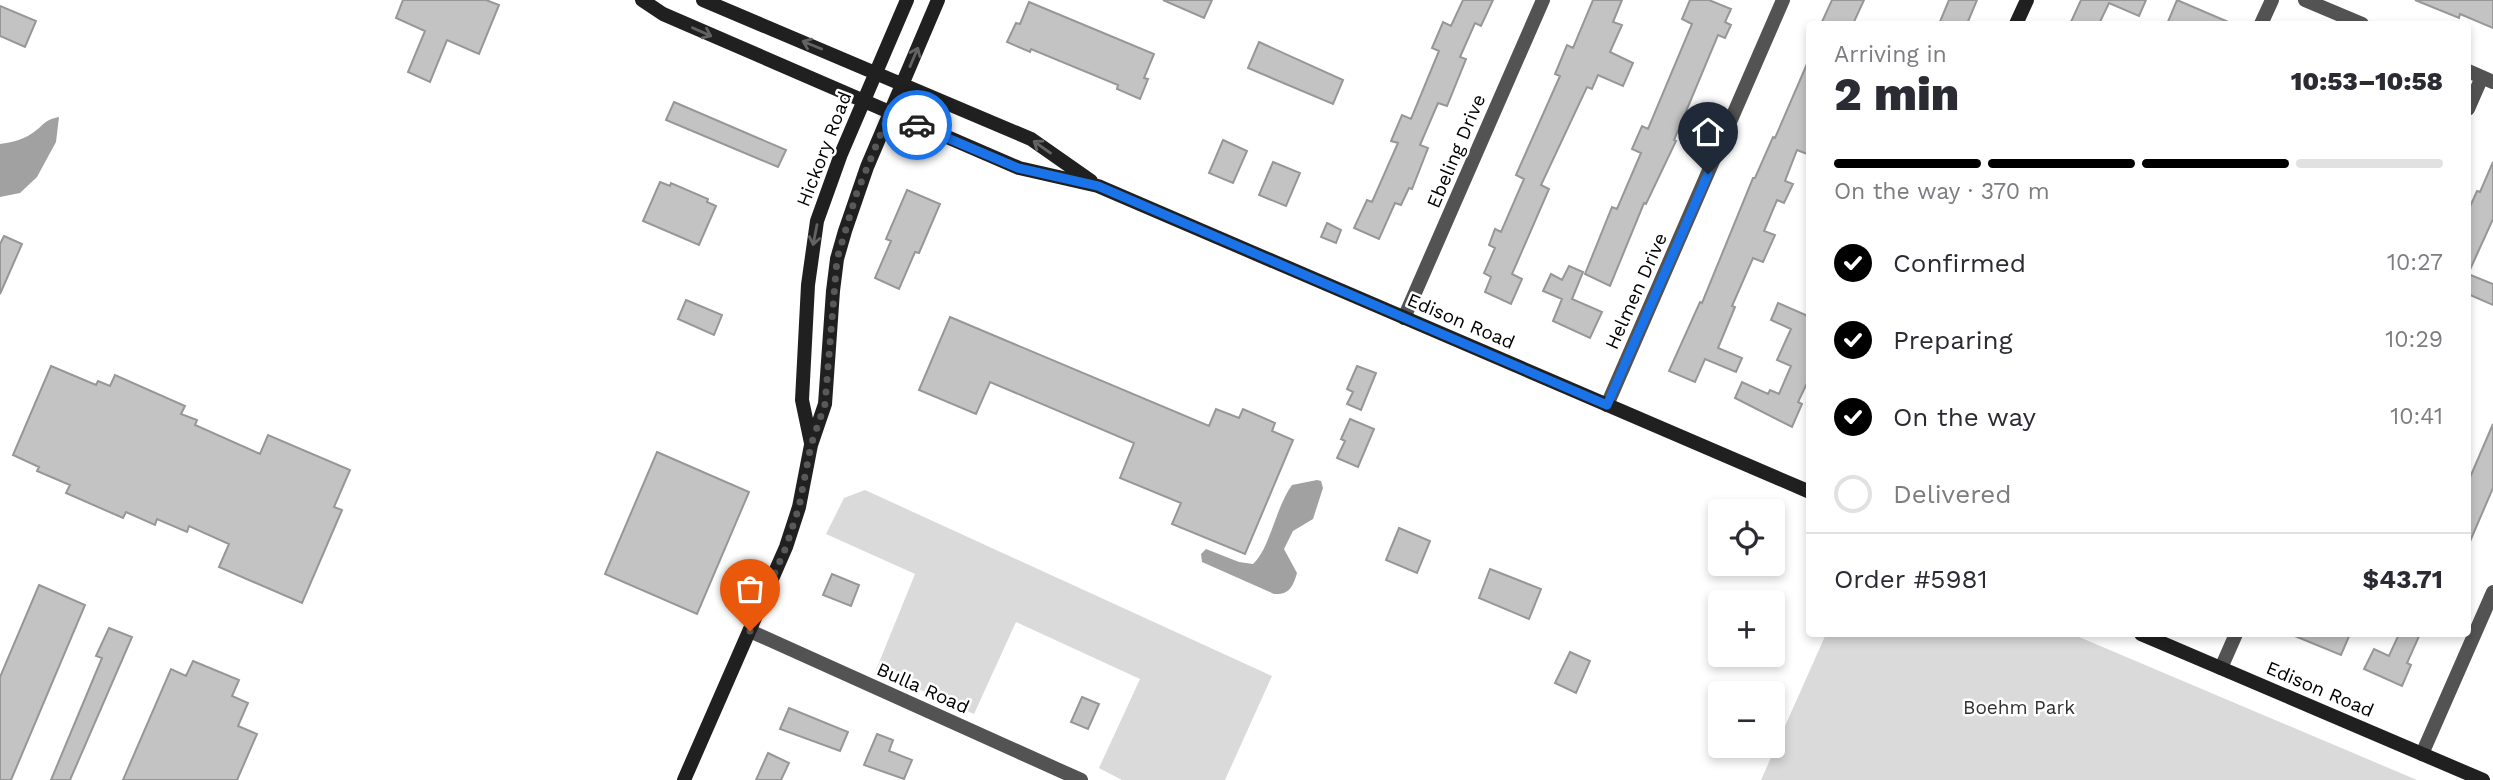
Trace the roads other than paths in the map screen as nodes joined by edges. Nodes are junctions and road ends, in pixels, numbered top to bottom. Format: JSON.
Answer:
{"nodes":[{"id":1,"x":642,"y":0,"type":"edge"},
{"id":2,"x":703,"y":0,"type":"edge"},
{"id":3,"x":907,"y":0,"type":"edge"},
{"id":4,"x":938,"y":0,"type":"edge"},
{"id":5,"x":1543,"y":0,"type":"edge"},
{"id":6,"x":1783,"y":0,"type":"edge"},
{"id":7,"x":2026,"y":0,"type":"edge"},
{"id":8,"x":2272,"y":0,"type":"edge"},
{"id":9,"x":2305,"y":0,"type":"edge"},
{"id":10,"x":2017,"y":21,"type":"edge"},
{"id":11,"x":2262,"y":21,"type":"edge"},
{"id":12,"x":2355,"y":21,"type":"edge"},
{"id":13,"x":875,"y":71,"type":"junction"},
{"id":14,"x":2487,"y":79,"type":"edge"},
{"id":15,"x":903,"y":83,"type":"junction"},
{"id":16,"x":862,"y":102,"type":"junction"},
{"id":17,"x":2471,"y":104,"type":"edge"},
{"id":18,"x":889,"y":114,"type":"junction"},
{"id":19,"x":1098,"y":186,"type":"junction"},
{"id":20,"x":1405,"y":318,"type":"junction"},
{"id":21,"x":1607,"y":405,"type":"junction"},
{"id":22,"x":811,"y":445,"type":"junction"},
{"id":23,"x":1806,"y":490,"type":"edge"},
{"id":24,"x":2493,"y":592,"type":"edge"},
{"id":25,"x":750,"y":631,"type":"junction"},
{"id":26,"x":2148,"y":637,"type":"edge"},
{"id":27,"x":2235,"y":637,"type":"edge"},
{"id":28,"x":2221,"y":668,"type":"junction"},
{"id":29,"x":2422,"y":754,"type":"junction"},
{"id":30,"x":684,"y":780,"type":"edge"},
{"id":31,"x":1081,"y":780,"type":"edge"},
{"id":32,"x":2483,"y":780,"type":"edge"}],
"edges":[{"from":1,"to":16,"type":"main road","name":"Edison Road","one_way":true},
{"from":13,"to":2,"type":"main road","name":"Edison Road","one_way":true},
{"from":3,"to":13,"type":"main road","name":"Hickory Road"},
{"from":15,"to":4,"type":"main road","name":"Hickory Road","one_way":true},
{"from":5,"to":20,"type":"street","name":"Ebeling Drive"},
{"from":6,"to":21,"type":"street","name":"Helmen Drive"},
{"from":7,"to":10,"type":"main road"},
{"from":8,"to":11,"type":"street"},
{"from":9,"to":12,"type":"street"},
{"from":13,"to":15,"type":"main road","name":"Edison Road"},
{"from":13,"to":16,"type":"main road","name":"Hickory Road"},
{"from":14,"to":17,"type":"street"},
{"from":15,"to":18,"type":"main road","name":"Hickory Road"},
{"from":19,"to":15,"type":"main road","name":"Edison Road","one_way":true},
{"from":16,"to":18,"type":"main road","name":"Edison Road"},
{"from":16,"to":22,"type":"main road","name":"Hickory Road","one_way":true},
{"from":18,"to":19,"type":"main road","name":"Edison Road"},
{"from":18,"to":22,"type":"main road","name":"Hickory Road"},
{"from":19,"to":20,"type":"main road","name":"Edison Road"},
{"from":20,"to":21,"type":"main road","name":"Edison Road"},
{"from":21,"to":23,"type":"main road","name":"Edison Road"},
{"from":22,"to":25,"type":"main road","name":"Hickory Road"},
{"from":24,"to":29,"type":"street"},
{"from":25,"to":30,"type":"main road","name":"Hickory Road"},
{"from":25,"to":31,"type":"street","name":"Bulla Road"},
{"from":26,"to":28,"type":"main road","name":"Edison Road"},
{"from":27,"to":28,"type":"street"},
{"from":28,"to":29,"type":"main road","name":"Edison Road"},
{"from":29,"to":32,"type":"main road","name":"Edison Road"}]}
